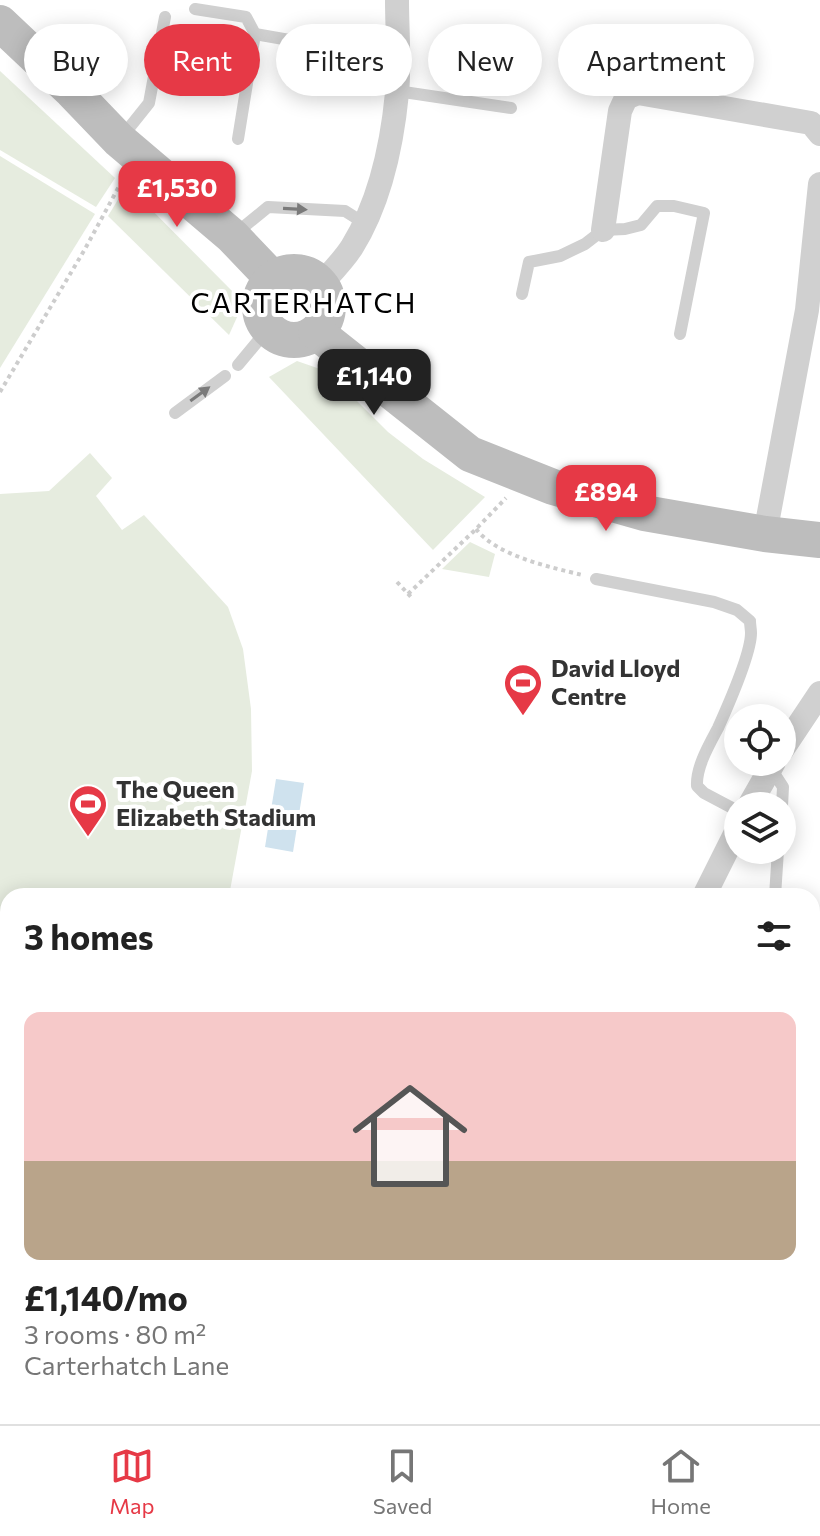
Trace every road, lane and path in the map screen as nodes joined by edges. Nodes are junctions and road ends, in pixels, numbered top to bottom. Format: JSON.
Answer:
{"nodes":[{"id":1,"x":397,"y":0,"type":"edge"},
{"id":2,"x":195,"y":9,"type":"dead end"},
{"id":3,"x":165,"y":17,"type":"dead end"},
{"id":4,"x":0,"y":23,"type":"edge"},
{"id":5,"x":250,"y":24,"type":"edge"},
{"id":6,"x":397,"y":24,"type":"edge"},
{"id":7,"x":412,"y":93,"type":"edge"},
{"id":8,"x":245,"y":96,"type":"edge"},
{"id":9,"x":396,"y":96,"type":"edge"},
{"id":10,"x":511,"y":108,"type":"dead end"},
{"id":11,"x":820,"y":134,"type":"edge"},
{"id":12,"x":238,"y":139,"type":"dead end"},
{"id":13,"x":128,"y":148,"type":"junction"},
{"id":14,"x":820,"y":184,"type":"edge"},
{"id":15,"x":364,"y":223,"type":"junction"},
{"id":16,"x":603,"y":230,"type":"junction"},
{"id":17,"x":232,"y":236,"type":"junction"},
{"id":18,"x":273,"y":279,"type":"junction"},
{"id":19,"x":320,"y":285,"type":"junction"},
{"id":20,"x":522,"y":294,"type":"dead end"},
{"id":21,"x":268,"y":329,"type":"junction"},
{"id":22,"x":316,"y":332,"type":"junction"},
{"id":23,"x":680,"y":334,"type":"dead end"},
{"id":24,"x":238,"y":365,"type":"dead end"},
{"id":25,"x":225,"y":376,"type":"dead end"},
{"id":26,"x":0,"y":392,"type":"edge"},
{"id":27,"x":175,"y":413,"type":"dead end"},
{"id":28,"x":526,"y":477,"type":"junction"},
{"id":29,"x":476,"y":529,"type":"junction"},
{"id":30,"x":765,"y":534,"type":"junction"},
{"id":31,"x":820,"y":540,"type":"edge"},
{"id":32,"x":596,"y":579,"type":"joint"},
{"id":33,"x":397,"y":582,"type":"dead end"},
{"id":34,"x":408,"y":594,"type":"junction"},
{"id":35,"x":412,"y":598,"type":"dead end"},
{"id":36,"x":820,"y":693,"type":"edge"},
{"id":37,"x":796,"y":729,"type":"edge"},
{"id":38,"x":724,"y":804,"type":"edge"},
{"id":39,"x":724,"y":856,"type":"edge"},
{"id":40,"x":777,"y":864,"type":"edge"},
{"id":41,"x":708,"y":888,"type":"edge"},
{"id":42,"x":776,"y":888,"type":"edge"}],
"edges":[{"from":1,"to":6,"type":"street"},
{"from":2,"to":5,"type":"lane"},
{"from":3,"to":13,"type":"lane"},
{"from":4,"to":13,"type":"street"},
{"from":7,"to":10,"type":"lane"},
{"from":8,"to":12,"type":"lane"},
{"from":9,"to":15,"type":"street"},
{"from":11,"to":16,"type":"street"},
{"from":13,"to":17,"type":"street"},
{"from":13,"to":26,"type":"path"},
{"from":14,"to":30,"type":"street"},
{"from":17,"to":15,"type":"lane","one_way":true},
{"from":15,"to":19,"type":"street"},
{"from":16,"to":20,"type":"lane"},
{"from":16,"to":23,"type":"lane"},
{"from":17,"to":18,"type":"street"},
{"from":18,"to":19,"type":"street"},
{"from":18,"to":21,"type":"street"},
{"from":19,"to":22,"type":"street"},
{"from":21,"to":22,"type":"street"},
{"from":21,"to":24,"type":"lane"},
{"from":22,"to":28,"type":"street"},
{"from":27,"to":25,"type":"lane","one_way":true},
{"from":28,"to":29,"type":"path"},
{"from":28,"to":30,"type":"street"},
{"from":29,"to":32,"type":"path"},
{"from":29,"to":34,"type":"path"},
{"from":30,"to":31,"type":"street"},
{"from":32,"to":38,"type":"lane"},
{"from":33,"to":34,"type":"path"},
{"from":34,"to":35,"type":"path"},
{"from":36,"to":37,"type":"street"},
{"from":39,"to":41,"type":"street"},
{"from":40,"to":42,"type":"lane"}]}
